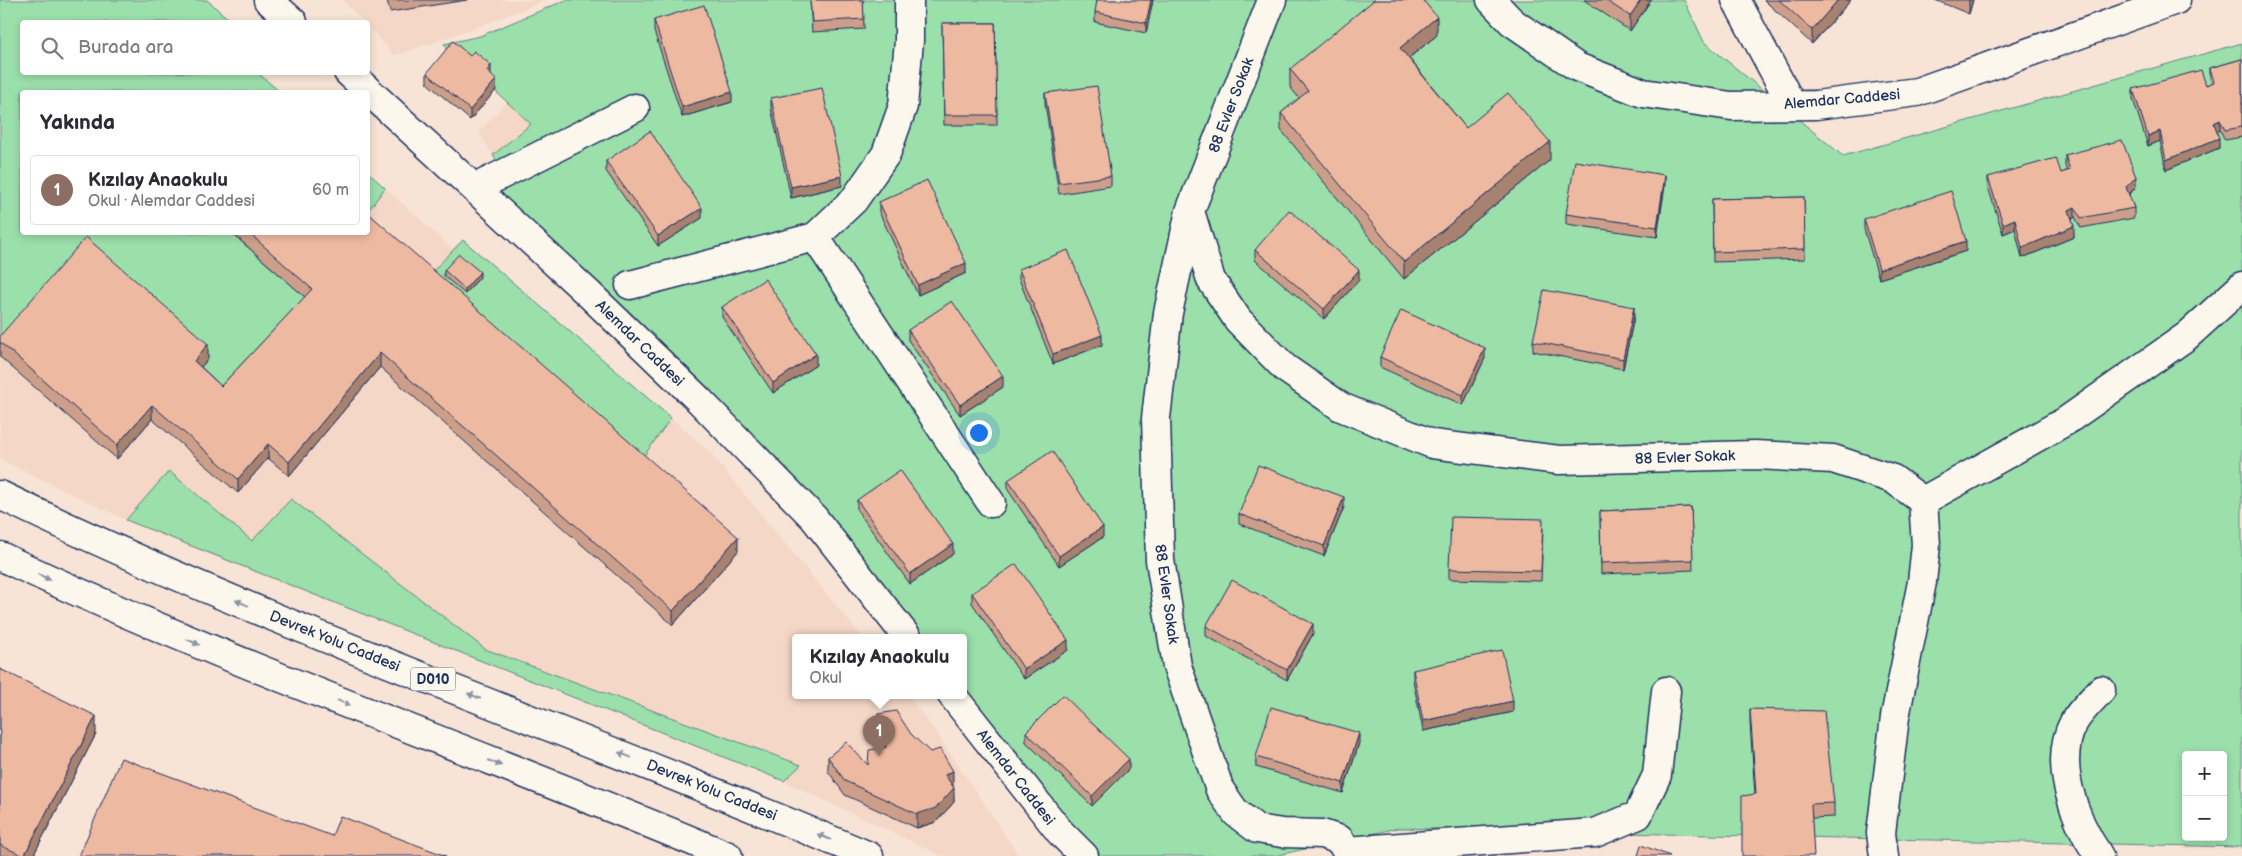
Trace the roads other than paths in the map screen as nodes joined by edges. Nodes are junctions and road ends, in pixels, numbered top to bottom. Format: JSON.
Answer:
{"nodes":[{"id":1,"x":268,"y":0,"type":"edge"},
{"id":2,"x":909,"y":0,"type":"edge"},
{"id":3,"x":1272,"y":0,"type":"edge"},
{"id":4,"x":1491,"y":0,"type":"edge"},
{"id":5,"x":1736,"y":0,"type":"edge"},
{"id":6,"x":2176,"y":0,"type":"edge"},
{"id":7,"x":291,"y":20,"type":"edge"},
{"id":8,"x":351,"y":75,"type":"edge"},
{"id":9,"x":368,"y":90,"type":"edge"},
{"id":10,"x":370,"y":92,"type":"edge"},
{"id":11,"x":1792,"y":105,"type":"junction"},
{"id":12,"x":635,"y":108,"type":"dead end"},
{"id":13,"x":474,"y":188,"type":"junction"},
{"id":14,"x":1190,"y":211,"type":"junction"},
{"id":15,"x":815,"y":237,"type":"junction"},
{"id":16,"x":630,"y":285,"type":"dead end"},
{"id":17,"x":2242,"y":286,"type":"edge"},
{"id":18,"x":0,"y":495,"type":"edge"},
{"id":19,"x":1924,"y":501,"type":"junction"},
{"id":20,"x":991,"y":503,"type":"dead end"},
{"id":21,"x":0,"y":556,"type":"edge"},
{"id":22,"x":905,"y":634,"type":"edge"},
{"id":23,"x":2101,"y":690,"type":"dead end"},
{"id":24,"x":1666,"y":691,"type":"dead end"},
{"id":25,"x":955,"y":699,"type":"edge"},
{"id":26,"x":1883,"y":844,"type":"edge"},
{"id":27,"x":1346,"y":854,"type":"edge"},
{"id":28,"x":728,"y":856,"type":"edge"},
{"id":29,"x":869,"y":856,"type":"edge"},
{"id":30,"x":1084,"y":856,"type":"edge"},
{"id":31,"x":1868,"y":856,"type":"edge"},
{"id":32,"x":2099,"y":856,"type":"edge"}],
"edges":[{"from":1,"to":7,"type":"main road"},
{"from":2,"to":15,"type":"main road"},
{"from":3,"to":14,"type":"main road","name":"88 Evler Sokak"},
{"from":4,"to":11,"type":"main road","name":"Alemdar Caddesi"},
{"from":5,"to":11,"type":"main road"},
{"from":6,"to":11,"type":"main road","name":"Alemdar Caddesi"},
{"from":8,"to":9,"type":"main road","name":"Alemdar Caddesi"},
{"from":10,"to":13,"type":"main road","name":"Alemdar Caddesi"},
{"from":12,"to":13,"type":"main road"},
{"from":13,"to":22,"type":"main road","name":"Alemdar Caddesi"},
{"from":14,"to":19,"type":"main road","name":"88 Evler Sokak"},
{"from":14,"to":27,"type":"main road","name":"88 Evler Sokak"},
{"from":15,"to":16,"type":"main road"},
{"from":15,"to":20,"type":"main road"},
{"from":17,"to":19,"type":"main road"},
{"from":29,"to":18,"type":"main road","name":"Devrek Yolu Caddesi","number":"D010","one_way":true},
{"from":19,"to":26,"type":"main road"},
{"from":21,"to":28,"type":"main road","one_way":true},
{"from":23,"to":32,"type":"main road"},
{"from":24,"to":27,"type":"main road"},
{"from":25,"to":30,"type":"main road","name":"Alemdar Caddesi"},
{"from":26,"to":31,"type":"main road"}]}
